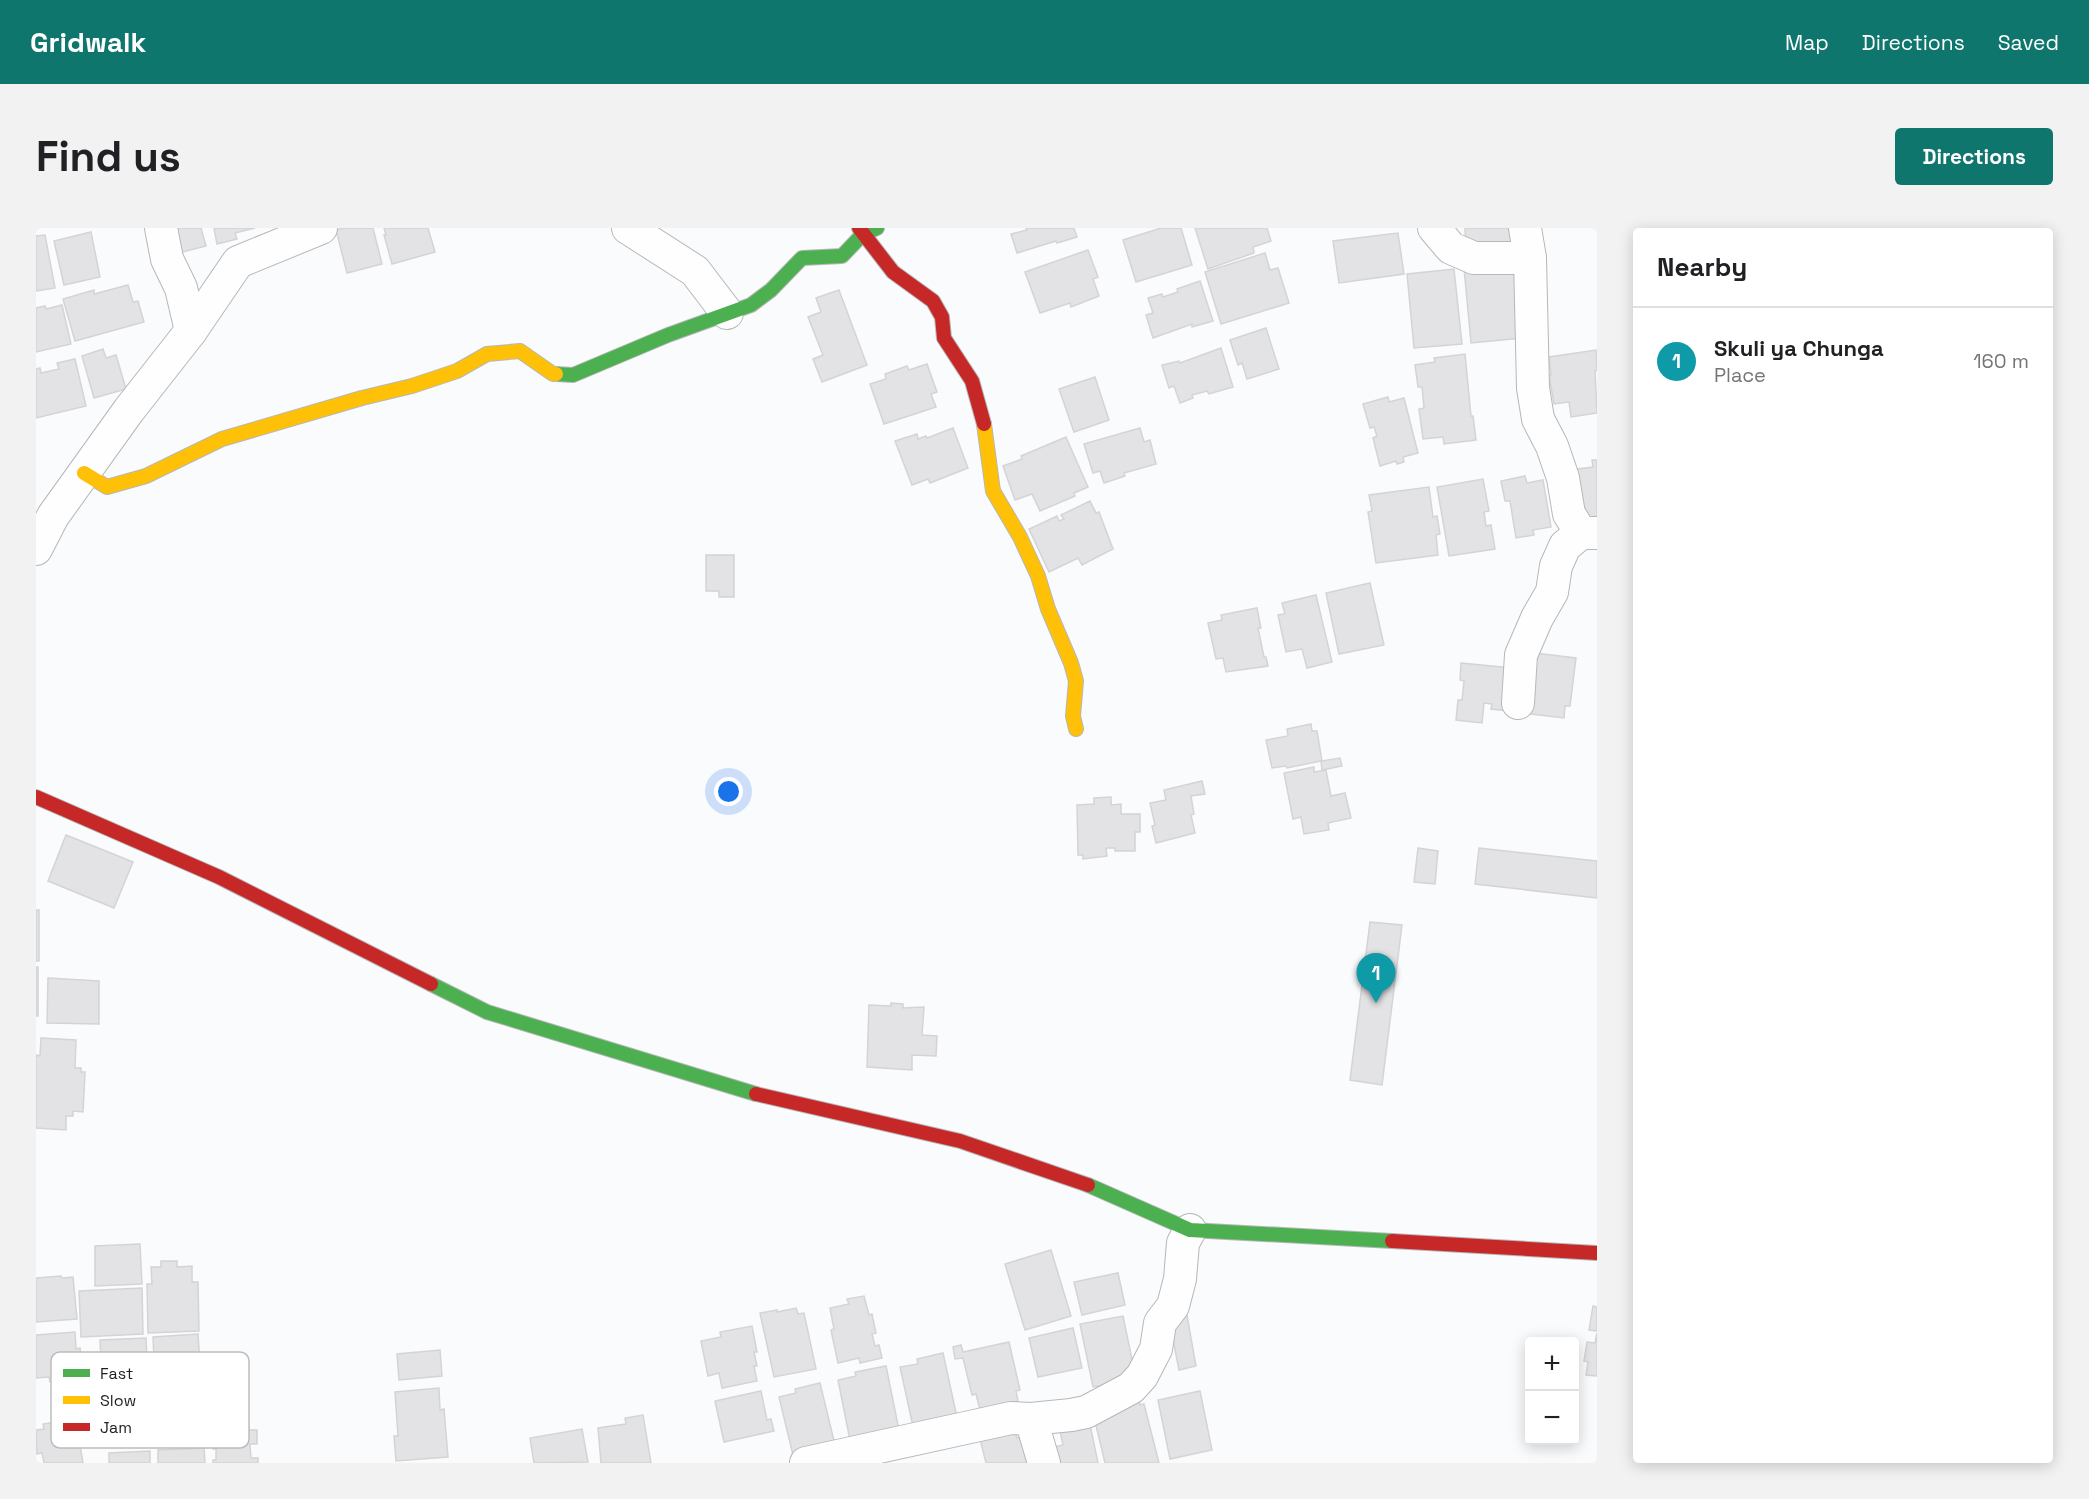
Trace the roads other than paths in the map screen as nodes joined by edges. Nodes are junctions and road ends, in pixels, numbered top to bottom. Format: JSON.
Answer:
{"nodes":[{"id":1,"x":161,"y":228,"type":"edge"},
{"id":2,"x":321,"y":228,"type":"edge"},
{"id":3,"x":628,"y":228,"type":"edge"},
{"id":4,"x":877,"y":228,"type":"edge"},
{"id":5,"x":1434,"y":228,"type":"edge"},
{"id":6,"x":861,"y":231,"type":"edge"},
{"id":7,"x":1528,"y":243,"type":"edge"},
{"id":8,"x":727,"y":314,"type":"junction"},
{"id":9,"x":191,"y":331,"type":"junction"},
{"id":10,"x":84,"y":473,"type":"junction"},
{"id":11,"x":1589,"y":533,"type":"edge"},
{"id":12,"x":36,"y":549,"type":"edge"},
{"id":13,"x":1518,"y":703,"type":"dead end"},
{"id":14,"x":1076,"y":729,"type":"dead end"},
{"id":15,"x":36,"y":797,"type":"edge"},
{"id":16,"x":1190,"y":1230,"type":"junction"},
{"id":17,"x":1597,"y":1253,"type":"edge"},
{"id":18,"x":1031,"y":1419,"type":"junction"},
{"id":19,"x":806,"y":1463,"type":"edge"},
{"id":20,"x":1044,"y":1463,"type":"edge"}],
"edges":[{"from":1,"to":9,"type":"street"},
{"from":2,"to":9,"type":"street"},
{"from":3,"to":8,"type":"street"},
{"from":4,"to":6,"type":"street"},
{"from":5,"to":7,"type":"street"},
{"from":6,"to":8,"type":"street"},
{"from":6,"to":14,"type":"street"},
{"from":7,"to":11,"type":"street"},
{"from":8,"to":10,"type":"street"},
{"from":9,"to":10,"type":"street"},
{"from":10,"to":12,"type":"street"},
{"from":11,"to":13,"type":"street"},
{"from":15,"to":16,"type":"street"},
{"from":16,"to":17,"type":"street"},
{"from":16,"to":18,"type":"street"},
{"from":18,"to":19,"type":"street"},
{"from":18,"to":20,"type":"street"}]}
